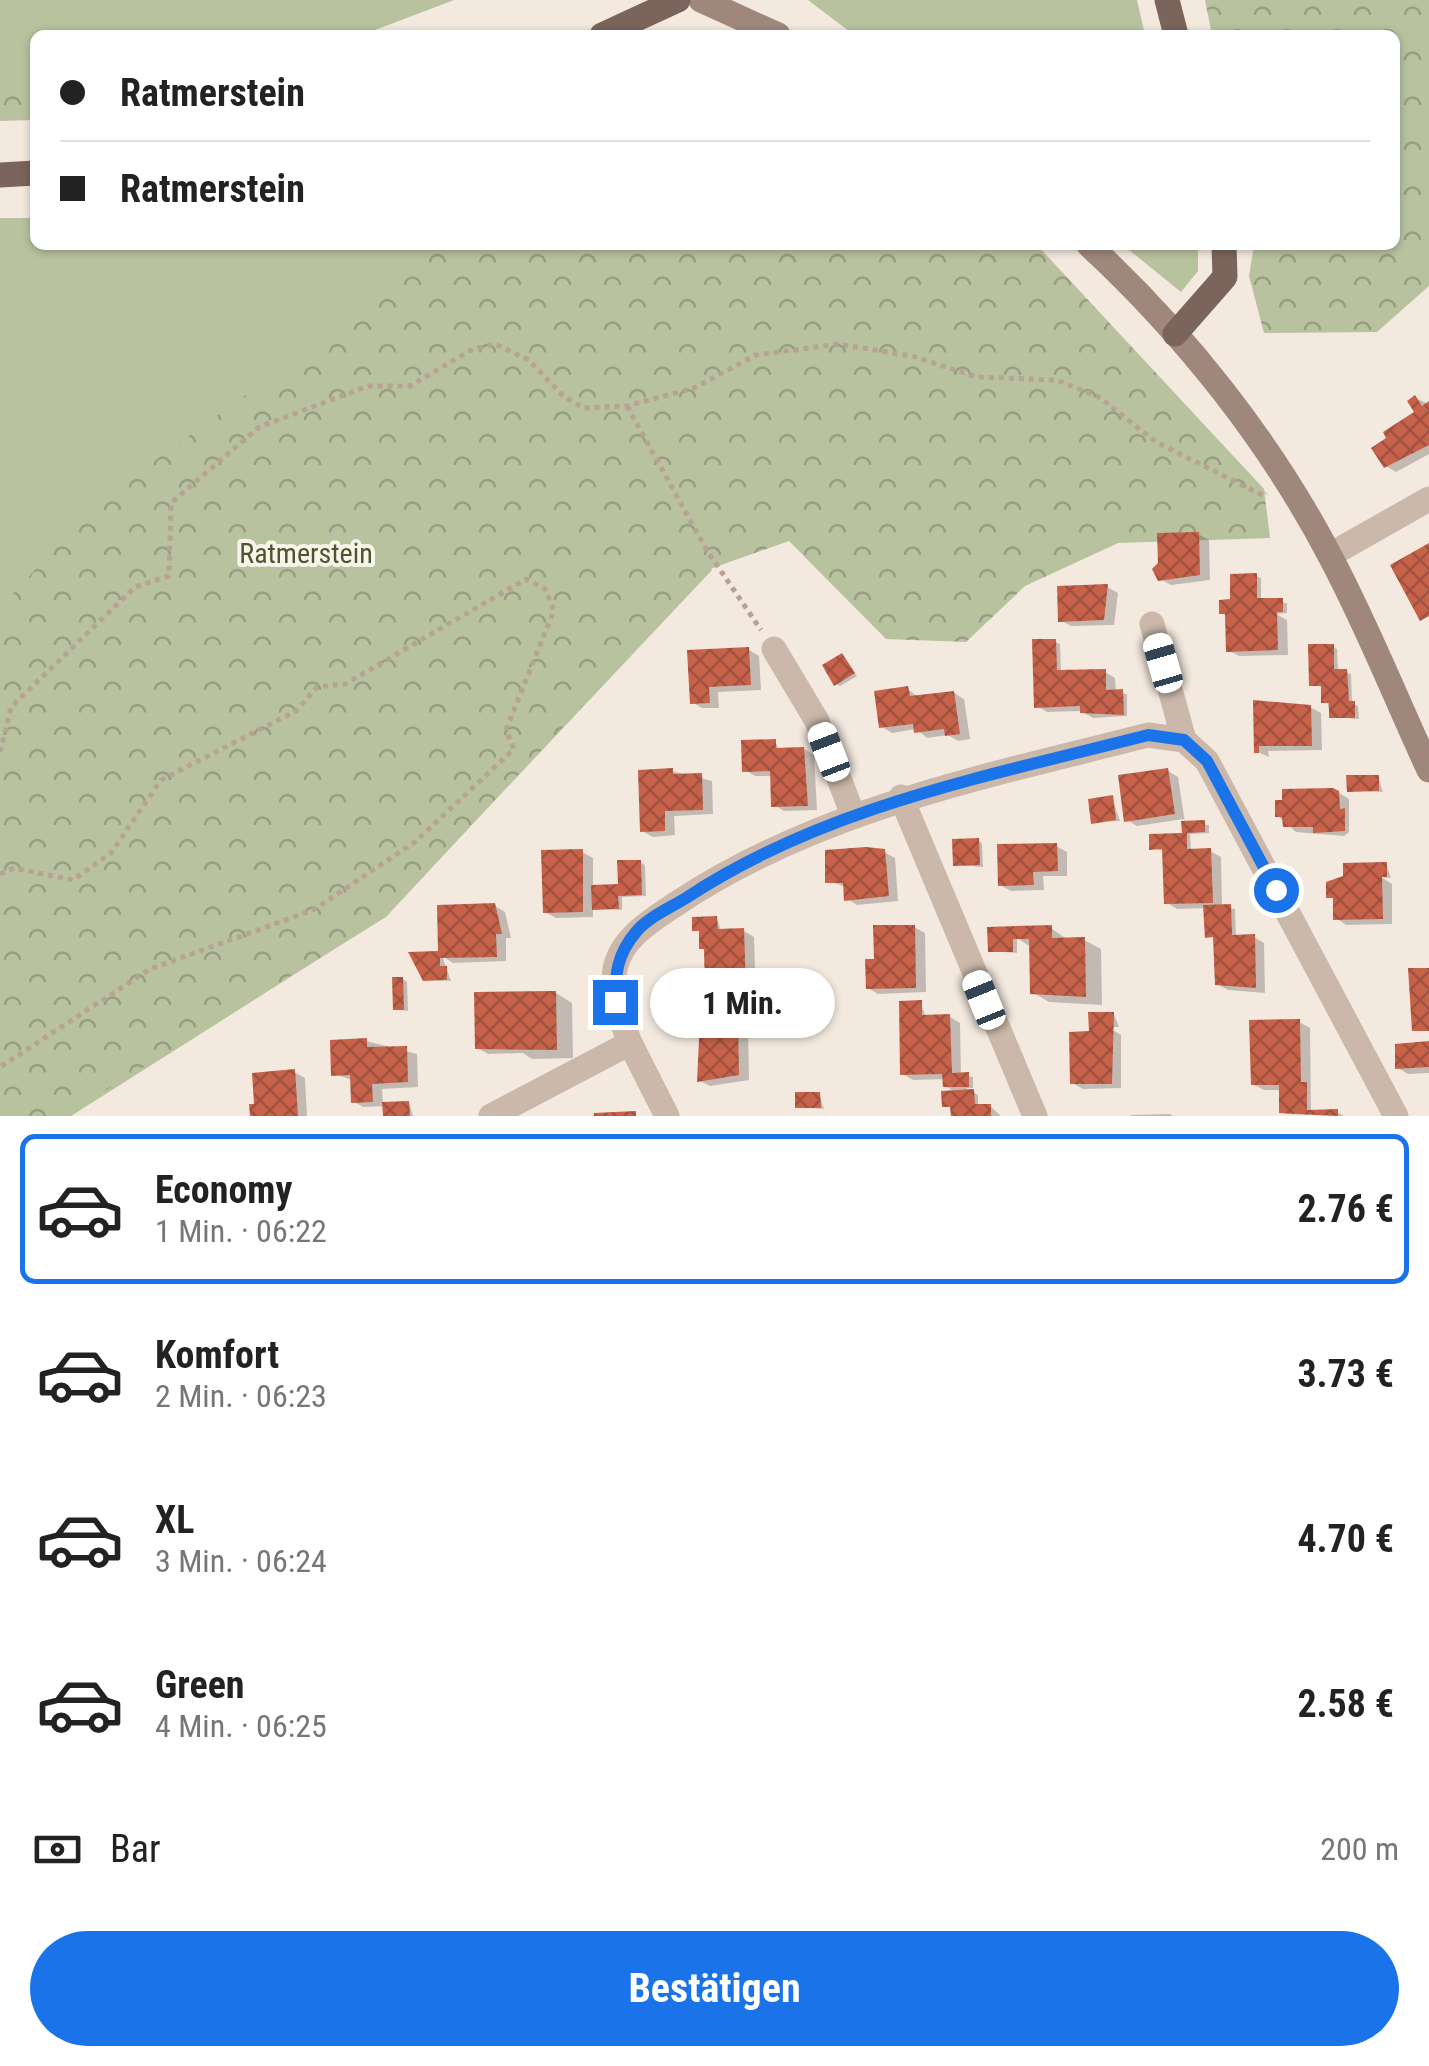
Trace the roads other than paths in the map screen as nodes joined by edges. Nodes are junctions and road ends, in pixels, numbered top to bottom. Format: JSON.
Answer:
{"nodes":[{"id":1,"x":678,"y":0,"type":"edge"},
{"id":2,"x":701,"y":0,"type":"edge"},
{"id":3,"x":1167,"y":0,"type":"edge"},
{"id":4,"x":613,"y":30,"type":"edge"},
{"id":5,"x":767,"y":30,"type":"edge"},
{"id":6,"x":1175,"y":30,"type":"edge"},
{"id":7,"x":30,"y":173,"type":"edge"},
{"id":8,"x":0,"y":174,"type":"edge"},
{"id":9,"x":1094,"y":250,"type":"edge"},
{"id":10,"x":1224,"y":250,"type":"edge"},
{"id":11,"x":1175,"y":334,"type":"junction"},
{"id":12,"x":1429,"y":500,"type":"edge"},
{"id":13,"x":1330,"y":555,"type":"junction"},
{"id":14,"x":1152,"y":624,"type":"dead end"},
{"id":15,"x":774,"y":649,"type":"road end"},
{"id":16,"x":1184,"y":740,"type":"junction"},
{"id":17,"x":1429,"y":770,"type":"edge"},
{"id":18,"x":901,"y":797,"type":"junction"},
{"id":19,"x":854,"y":815,"type":"junction"},
{"id":20,"x":630,"y":1044,"type":"junction"},
{"id":21,"x":491,"y":1116,"type":"edge"},
{"id":22,"x":667,"y":1116,"type":"edge"},
{"id":23,"x":1034,"y":1116,"type":"edge"},
{"id":24,"x":1396,"y":1116,"type":"edge"}],
"edges":[{"from":1,"to":4,"type":"main road"},
{"from":2,"to":5,"type":"street"},
{"from":3,"to":6,"type":"main road"},
{"from":7,"to":8,"type":"main road"},
{"from":9,"to":11,"type":"street"},
{"from":10,"to":11,"type":"main road"},
{"from":11,"to":13,"type":"street"},
{"from":12,"to":13,"type":"street"},
{"from":13,"to":17,"type":"street"},
{"from":14,"to":16,"type":"street"},
{"from":15,"to":19,"type":"street"},
{"from":16,"to":18,"type":"street"},
{"from":16,"to":24,"type":"street"},
{"from":18,"to":19,"type":"street"},
{"from":18,"to":23,"type":"street"},
{"from":19,"to":20,"type":"street"},
{"from":20,"to":21,"type":"street"},
{"from":20,"to":22,"type":"street"}]}
